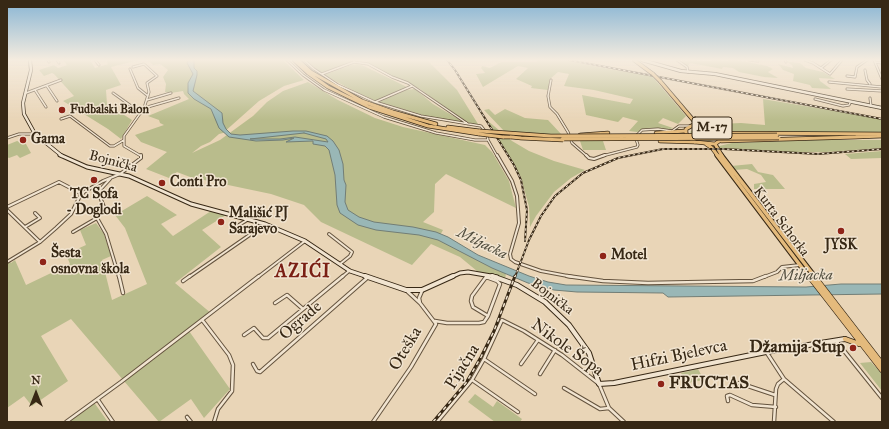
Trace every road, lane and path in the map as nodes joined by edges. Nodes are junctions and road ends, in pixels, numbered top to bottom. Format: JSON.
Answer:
{"nodes":[{"id":1,"x":29,"y":80,"type":"edge"},
{"id":2,"x":61,"y":80,"type":"dead end"},
{"id":3,"x":135,"y":80,"type":"edge"},
{"id":4,"x":151,"y":80,"type":"edge"},
{"id":5,"x":310,"y":80,"type":"edge"},
{"id":6,"x":317,"y":80,"type":"edge"},
{"id":7,"x":324,"y":80,"type":"edge"},
{"id":8,"x":330,"y":80,"type":"edge"},
{"id":9,"x":400,"y":80,"type":"edge"},
{"id":10,"x":551,"y":80,"type":"dead end"},
{"id":11,"x":658,"y":80,"type":"edge"},
{"id":12,"x":748,"y":80,"type":"edge"},
{"id":13,"x":867,"y":80,"type":"edge"},
{"id":14,"x":829,"y":82,"type":"dead end"},
{"id":15,"x":47,"y":86,"type":"junction"},
{"id":16,"x":412,"y":86,"type":"junction"},
{"id":17,"x":873,"y":86,"type":"junction"},
{"id":18,"x":882,"y":87,"type":"edge"},
{"id":19,"x":847,"y":89,"type":"dead end"},
{"id":20,"x":35,"y":90,"type":"junction"},
{"id":21,"x":882,"y":91,"type":"edge"},
{"id":22,"x":26,"y":93,"type":"junction"},
{"id":23,"x":113,"y":93,"type":"dead end"},
{"id":24,"x":171,"y":93,"type":"dead end"},
{"id":25,"x":148,"y":96,"type":"junction"},
{"id":26,"x":179,"y":98,"type":"dead end"},
{"id":27,"x":870,"y":98,"type":"dead end"},
{"id":28,"x":815,"y":99,"type":"dead end"},
{"id":29,"x":57,"y":100,"type":"dead end"},
{"id":30,"x":147,"y":100,"type":"junction"},
{"id":31,"x":375,"y":102,"type":"junction"},
{"id":32,"x":850,"y":103,"type":"junction"},
{"id":33,"x":46,"y":107,"type":"dead end"},
{"id":34,"x":872,"y":107,"type":"junction"},
{"id":35,"x":144,"y":108,"type":"junction"},
{"id":36,"x":882,"y":108,"type":"edge"},
{"id":37,"x":141,"y":113,"type":"junction"},
{"id":38,"x":61,"y":119,"type":"dead end"},
{"id":39,"x":694,"y":121,"type":"junction"},
{"id":40,"x":469,"y":124,"type":"junction"},
{"id":41,"x":681,"y":125,"type":"junction"},
{"id":42,"x":702,"y":125,"type":"junction"},
{"id":43,"x":691,"y":126,"type":"junction"},
{"id":44,"x":686,"y":130,"type":"junction"},
{"id":45,"x":718,"y":131,"type":"junction"},
{"id":46,"x":479,"y":133,"type":"junction"},
{"id":47,"x":35,"y":134,"type":"junction"},
{"id":48,"x":882,"y":135,"type":"edge"},
{"id":49,"x":574,"y":136,"type":"junction"},
{"id":50,"x":778,"y":136,"type":"junction"},
{"id":51,"x":511,"y":137,"type":"junction"},
{"id":52,"x":857,"y":137,"type":"junction"},
{"id":53,"x":7,"y":138,"type":"edge"},
{"id":54,"x":124,"y":140,"type":"junction"},
{"id":55,"x":488,"y":140,"type":"junction"},
{"id":56,"x":721,"y":141,"type":"junction"},
{"id":57,"x":695,"y":142,"type":"junction"},
{"id":58,"x":706,"y":144,"type":"junction"},
{"id":59,"x":715,"y":144,"type":"junction"},
{"id":60,"x":120,"y":174,"type":"junction"},
{"id":61,"x":111,"y":178,"type":"junction"},
{"id":62,"x":82,"y":194,"type":"junction"},
{"id":63,"x":7,"y":207,"type":"edge"},
{"id":64,"x":7,"y":210,"type":"edge"},
{"id":65,"x":35,"y":213,"type":"dead end"},
{"id":66,"x":97,"y":218,"type":"junction"},
{"id":67,"x":248,"y":219,"type":"junction"},
{"id":68,"x":265,"y":224,"type":"junction"},
{"id":69,"x":25,"y":227,"type":"junction"},
{"id":70,"x":231,"y":230,"type":"dead end"},
{"id":71,"x":73,"y":232,"type":"dead end"},
{"id":72,"x":329,"y":234,"type":"dead end"},
{"id":73,"x":305,"y":241,"type":"junction"},
{"id":74,"x":40,"y":242,"type":"junction"},
{"id":75,"x":7,"y":262,"type":"edge"},
{"id":76,"x":340,"y":264,"type":"junction"},
{"id":77,"x":800,"y":265,"type":"junction"},
{"id":78,"x":350,"y":271,"type":"junction"},
{"id":79,"x":367,"y":278,"type":"junction"},
{"id":80,"x":183,"y":281,"type":"dead end"},
{"id":81,"x":815,"y":281,"type":"junction"},
{"id":82,"x":425,"y":289,"type":"junction"},
{"id":83,"x":406,"y":290,"type":"junction"},
{"id":84,"x":123,"y":293,"type":"dead end"},
{"id":85,"x":826,"y":296,"type":"junction"},
{"id":86,"x":275,"y":303,"type":"dead end"},
{"id":87,"x":420,"y":303,"type":"junction"},
{"id":88,"x":303,"y":309,"type":"junction"},
{"id":89,"x":488,"y":316,"type":"junction"},
{"id":90,"x":502,"y":320,"type":"joint"},
{"id":91,"x":203,"y":321,"type":"junction"},
{"id":92,"x":435,"y":321,"type":"junction"},
{"id":93,"x":847,"y":327,"type":"junction"},
{"id":94,"x":244,"y":335,"type":"dead end"},
{"id":95,"x":845,"y":339,"type":"junction"},
{"id":96,"x":538,"y":340,"type":"junction"},
{"id":97,"x":836,"y":341,"type":"junction"},
{"id":98,"x":863,"y":348,"type":"junction"},
{"id":99,"x":555,"y":350,"type":"junction"},
{"id":100,"x":766,"y":352,"type":"junction"},
{"id":101,"x":484,"y":359,"type":"junction"},
{"id":102,"x":253,"y":364,"type":"dead end"},
{"id":103,"x":521,"y":364,"type":"dead end"},
{"id":104,"x":882,"y":364,"type":"edge"},
{"id":105,"x":882,"y":370,"type":"edge"},
{"id":106,"x":540,"y":374,"type":"dead end"},
{"id":107,"x":784,"y":379,"type":"junction"},
{"id":108,"x":472,"y":380,"type":"junction"},
{"id":109,"x":739,"y":383,"type":"dead end"},
{"id":110,"x":599,"y":384,"type":"junction"},
{"id":111,"x":564,"y":388,"type":"dead end"},
{"id":112,"x":535,"y":394,"type":"dead end"},
{"id":113,"x":775,"y":395,"type":"junction"},
{"id":114,"x":882,"y":398,"type":"edge"},
{"id":115,"x":98,"y":400,"type":"junction"},
{"id":116,"x":728,"y":401,"type":"dead end"},
{"id":117,"x":776,"y":407,"type":"junction"},
{"id":118,"x":609,"y":408,"type":"junction"},
{"id":119,"x":518,"y":412,"type":"dead end"},
{"id":120,"x":187,"y":417,"type":"dead end"},
{"id":121,"x":66,"y":422,"type":"edge"},
{"id":122,"x":113,"y":422,"type":"edge"},
{"id":123,"x":191,"y":422,"type":"edge"},
{"id":124,"x":214,"y":422,"type":"edge"},
{"id":125,"x":373,"y":422,"type":"edge"},
{"id":126,"x":437,"y":422,"type":"edge"},
{"id":127,"x":624,"y":422,"type":"edge"},
{"id":128,"x":774,"y":422,"type":"edge"},
{"id":129,"x":834,"y":422,"type":"edge"}],
"edges":[{"from":1,"to":22,"type":"main road","name":"Bojnička"},
{"from":2,"to":15,"type":"street"},
{"from":3,"to":25,"type":"street"},
{"from":4,"to":25,"type":"street"},
{"from":5,"to":55,"type":"street"},
{"from":6,"to":46,"type":"highway"},
{"from":7,"to":46,"type":"highway"},
{"from":8,"to":31,"type":"street"},
{"from":9,"to":16,"type":"street"},
{"from":10,"to":41,"type":"street"},
{"from":11,"to":39,"type":"main road","number":"M-17","bridge":true},
{"from":12,"to":32,"type":"main road"},
{"from":13,"to":17,"type":"street"},
{"from":14,"to":17,"type":"street"},
{"from":15,"to":20,"type":"street"},
{"from":15,"to":29,"type":"street"},
{"from":16,"to":31,"type":"street"},
{"from":16,"to":40,"type":"street"},
{"from":17,"to":18,"type":"street"},
{"from":19,"to":21,"type":"street"},
{"from":20,"to":22,"type":"street"},
{"from":20,"to":33,"type":"street"},
{"from":22,"to":47,"type":"main road","name":"Bojnička"},
{"from":23,"to":37,"type":"street"},
{"from":24,"to":30,"type":"street"},
{"from":25,"to":30,"type":"street"},
{"from":26,"to":35,"type":"street"},
{"from":27,"to":34,"type":"street"},
{"from":28,"to":32,"type":"street"},
{"from":30,"to":35,"type":"street"},
{"from":31,"to":40,"type":"street"},
{"from":32,"to":34,"type":"main road"},
{"from":34,"to":36,"type":"main road"},
{"from":35,"to":37,"type":"street"},
{"from":37,"to":54,"type":"street"},
{"from":38,"to":54,"type":"street"},
{"from":39,"to":42,"type":"main road","number":"M-17"},
{"from":39,"to":43,"type":"main road","number":"M-17"},
{"from":40,"to":55,"type":"street"},
{"from":41,"to":43,"type":"street"},
{"from":41,"to":44,"type":"street"},
{"from":42,"to":43,"type":"main road","number":"M-17"},
{"from":42,"to":45,"type":"main road","number":"M-17"},
{"from":43,"to":44,"type":"main road","number":"M-17"},
{"from":44,"to":49,"type":"highway","bridge":true},
{"from":44,"to":57,"type":"main road","number":"M-17"},
{"from":45,"to":48,"type":"highway"},
{"from":45,"to":56,"type":"main road","number":"M-17"},
{"from":46,"to":49,"type":"highway","bridge":true},
{"from":46,"to":51,"type":"highway","bridge":true},
{"from":47,"to":53,"type":"street"},
{"from":47,"to":60,"type":"main road","name":"Bojnička"},
{"from":48,"to":50,"type":"highway"},
{"from":48,"to":52,"type":"highway"},
{"from":49,"to":50,"type":"highway","bridge":true},
{"from":50,"to":51,"type":"highway","bridge":true},
{"from":50,"to":52,"type":"highway"},
{"from":51,"to":57,"type":"highway","bridge":true},
{"from":52,"to":56,"type":"highway"},
{"from":54,"to":60,"type":"street"},
{"from":55,"to":77,"type":"street"},
{"from":56,"to":59,"type":"main road","number":"M-17"},
{"from":57,"to":58,"type":"main road","number":"M-17"},
{"from":58,"to":59,"type":"main road","number":"M-17"},
{"from":58,"to":77,"type":"main road","name":"Kurta Schorka","number":"M-17"},
{"from":59,"to":81,"type":"main road","name":"Kurta Schorka","number":"M-17"},
{"from":60,"to":61,"type":"street"},
{"from":60,"to":67,"type":"main road","name":"Bojnička"},
{"from":61,"to":62,"type":"street"},
{"from":61,"to":66,"type":"street"},
{"from":62,"to":63,"type":"street"},
{"from":62,"to":74,"type":"street"},
{"from":64,"to":69,"type":"street"},
{"from":65,"to":69,"type":"street"},
{"from":66,"to":71,"type":"street"},
{"from":66,"to":84,"type":"street"},
{"from":67,"to":68,"type":"main road","name":"Bojnička"},
{"from":67,"to":70,"type":"street"},
{"from":68,"to":73,"type":"main road","name":"Bojnička"},
{"from":68,"to":80,"type":"street"},
{"from":69,"to":74,"type":"street"},
{"from":72,"to":76,"type":"street"},
{"from":73,"to":76,"type":"main road","name":"Bojnička"},
{"from":73,"to":91,"type":"street"},
{"from":74,"to":75,"type":"street"},
{"from":76,"to":78,"type":"main road","name":"Bojnička"},
{"from":77,"to":81,"type":"main road","name":"Kurta Schorka","number":"M-17"},
{"from":78,"to":79,"type":"main road","name":"Bojnička"},
{"from":78,"to":88,"type":"street"},
{"from":79,"to":83,"type":"main road","name":"Bojnička"},
{"from":79,"to":102,"type":"street","name":"Ograde"},
{"from":81,"to":85,"type":"main road","name":"Kurta Schorka","number":"M-17"},
{"from":82,"to":83,"type":"main road","name":"Bojnička"},
{"from":82,"to":87,"type":"street"},
{"from":82,"to":110,"type":"main road","name":"Bojnička"},
{"from":83,"to":87,"type":"street"},
{"from":85,"to":93,"type":"main road","name":"Kurta Schorka","number":"M-17"},
{"from":85,"to":104,"type":"main road","name":"Kurta Schorka","number":"M-17"},
{"from":86,"to":88,"type":"street"},
{"from":87,"to":92,"type":"street","name":"Oteška"},
{"from":88,"to":94,"type":"street"},
{"from":89,"to":89,"type":"street"},
{"from":89,"to":92,"type":"street"},
{"from":90,"to":96,"type":"street","name":"Nikole Šopa"},
{"from":90,"to":101,"type":"street","name":"Pijačna"},
{"from":91,"to":115,"type":"street"},
{"from":91,"to":124,"type":"street"},
{"from":92,"to":125,"type":"street","name":"Oteška"},
{"from":93,"to":95,"type":"main road"},
{"from":93,"to":98,"type":"main road","name":"Kurta Schorka","number":"M-17"},
{"from":95,"to":97,"type":"main road","name":"Hifzi Bjelevca"},
{"from":95,"to":98,"type":"main road"},
{"from":96,"to":99,"type":"street","name":"Nikole Šopa"},
{"from":96,"to":103,"type":"street"},
{"from":97,"to":100,"type":"main road","name":"Hifzi Bjelevca"},
{"from":97,"to":114,"type":"street"},
{"from":98,"to":105,"type":"main road","name":"Kurta Schorka","number":"M-17"},
{"from":99,"to":106,"type":"street"},
{"from":99,"to":110,"type":"street","name":"Nikole Šopa"},
{"from":100,"to":107,"type":"street"},
{"from":100,"to":110,"type":"main road","name":"Hifzi Bjelevca"},
{"from":101,"to":108,"type":"street","name":"Pijačna"},
{"from":101,"to":112,"type":"street"},
{"from":107,"to":113,"type":"street"},
{"from":107,"to":129,"type":"street"},
{"from":108,"to":119,"type":"street"},
{"from":108,"to":126,"type":"street","name":"Pijačna"},
{"from":109,"to":113,"type":"street"},
{"from":110,"to":118,"type":"street","name":"Nikole Šopa"},
{"from":111,"to":118,"type":"street"},
{"from":113,"to":117,"type":"street"},
{"from":115,"to":121,"type":"street"},
{"from":115,"to":122,"type":"street"},
{"from":116,"to":117,"type":"street"},
{"from":117,"to":128,"type":"street"},
{"from":118,"to":127,"type":"street","name":"Nikole Šopa"},
{"from":120,"to":123,"type":"street"}]}
